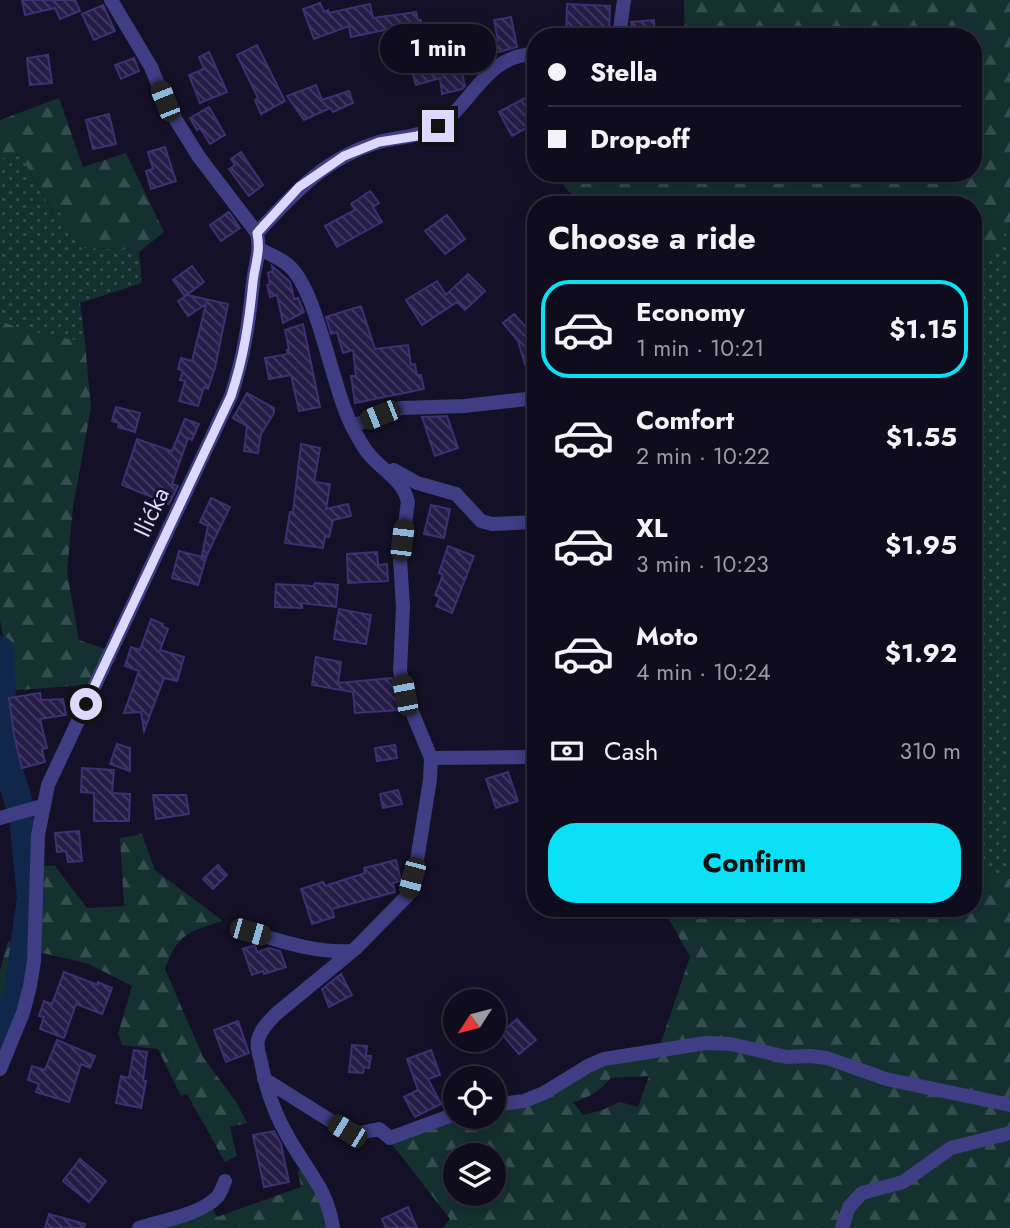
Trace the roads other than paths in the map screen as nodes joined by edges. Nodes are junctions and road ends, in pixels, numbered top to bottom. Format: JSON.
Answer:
{"nodes":[{"id":1,"x":111,"y":0,"type":"edge"},
{"id":2,"x":624,"y":0,"type":"edge"},
{"id":3,"x":620,"y":28,"type":"edge"},
{"id":4,"x":527,"y":54,"type":"edge"},
{"id":5,"x":257,"y":233,"type":"junction"},
{"id":6,"x":260,"y":249,"type":"junction"},
{"id":7,"x":527,"y":399,"type":"edge"},
{"id":8,"x":352,"y":426,"type":"junction"},
{"id":9,"x":367,"y":452,"type":"junction"},
{"id":10,"x":527,"y":522,"type":"edge"},
{"id":11,"x":527,"y":757,"type":"edge"},
{"id":12,"x":431,"y":758,"type":"junction"},
{"id":13,"x":43,"y":806,"type":"junction"},
{"id":14,"x":0,"y":818,"type":"edge"},
{"id":15,"x":250,"y":932,"type":"dead end"},
{"id":16,"x":351,"y":951,"type":"junction"},
{"id":17,"x":0,"y":1069,"type":"edge"},
{"id":18,"x":264,"y":1079,"type":"junction"},
{"id":19,"x":506,"y":1103,"type":"edge"},
{"id":20,"x":1010,"y":1105,"type":"edge"},
{"id":21,"x":443,"y":1119,"type":"edge"},
{"id":22,"x":1010,"y":1133,"type":"edge"},
{"id":23,"x":225,"y":1181,"type":"dead end"},
{"id":24,"x":139,"y":1228,"type":"edge"},
{"id":25,"x":333,"y":1228,"type":"edge"},
{"id":26,"x":842,"y":1228,"type":"edge"}],
"edges":[{"from":1,"to":5,"type":"street","name":"Ilićka"},
{"from":2,"to":3,"type":"street"},
{"from":4,"to":5,"type":"street"},
{"from":5,"to":6,"type":"street","name":"Ilićka"},
{"from":6,"to":8,"type":"street"},
{"from":6,"to":13,"type":"street","name":"Ilićka"},
{"from":7,"to":8,"type":"street"},
{"from":8,"to":9,"type":"street"},
{"from":9,"to":10,"type":"street"},
{"from":9,"to":12,"type":"street"},
{"from":11,"to":12,"type":"street"},
{"from":12,"to":16,"type":"street"},
{"from":13,"to":14,"type":"street"},
{"from":13,"to":17,"type":"street","name":"Ilićka"},
{"from":15,"to":16,"type":"street"},
{"from":16,"to":18,"type":"street"},
{"from":18,"to":21,"type":"street"},
{"from":18,"to":25,"type":"street"},
{"from":19,"to":20,"type":"street"},
{"from":22,"to":26,"type":"street"},
{"from":23,"to":24,"type":"street"}]}
